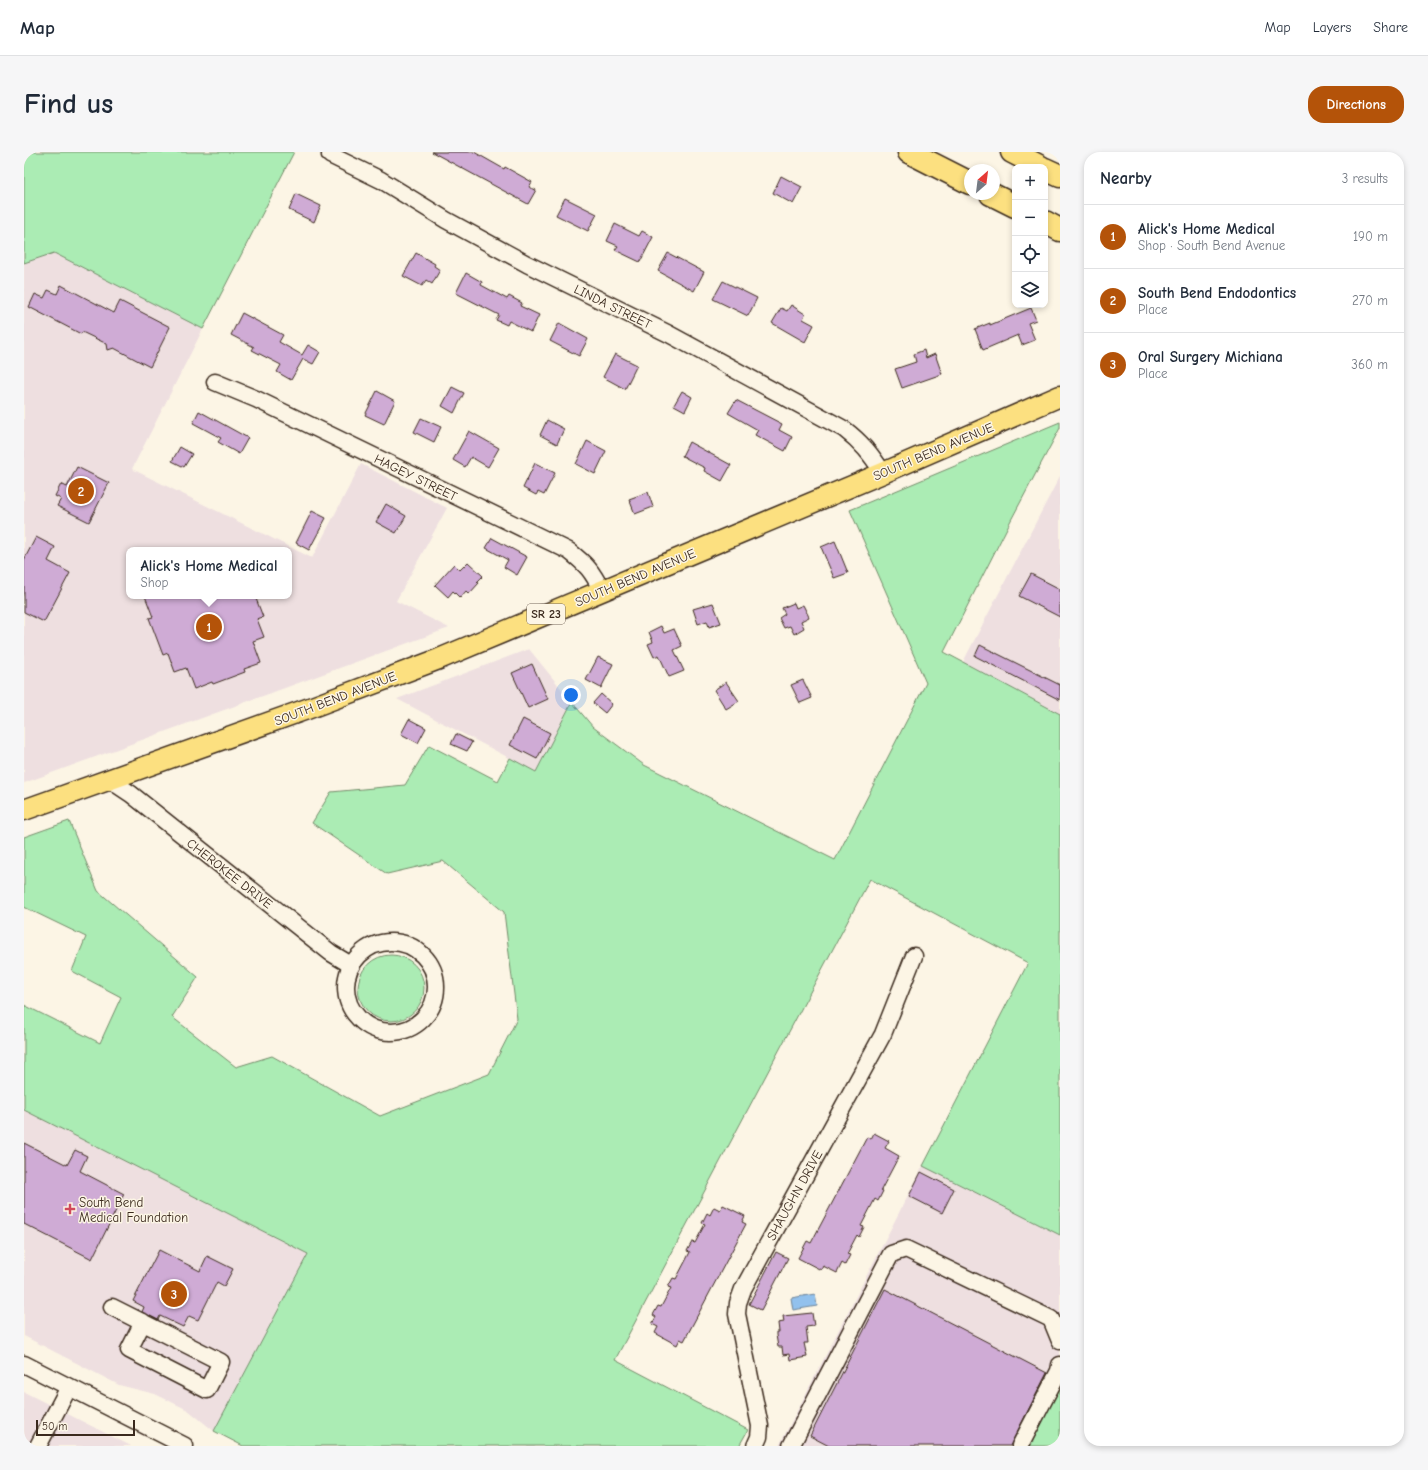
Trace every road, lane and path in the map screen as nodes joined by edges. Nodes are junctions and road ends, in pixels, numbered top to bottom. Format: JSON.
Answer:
{"nodes":[{"id":1,"x":908,"y":152,"type":"edge"},
{"id":2,"x":1012,"y":152,"type":"edge"},
{"id":3,"x":330,"y":155,"type":"dead end"},
{"id":4,"x":1036,"y":164,"type":"edge"},
{"id":5,"x":1048,"y":170,"type":"edge"},
{"id":6,"x":1060,"y":176,"type":"edge"},
{"id":7,"x":964,"y":181,"type":"edge"},
{"id":8,"x":1000,"y":198,"type":"edge"},
{"id":9,"x":1012,"y":204,"type":"edge"},
{"id":10,"x":1048,"y":224,"type":"edge"},
{"id":11,"x":1060,"y":230,"type":"edge"},
{"id":12,"x":215,"y":382,"type":"dead end"},
{"id":13,"x":1060,"y":396,"type":"edge"},
{"id":14,"x":883,"y":473,"type":"junction"},
{"id":15,"x":602,"y":591,"type":"junction"},
{"id":16,"x":110,"y":780,"type":"junction"},
{"id":17,"x":24,"y":810,"type":"edge"},
{"id":18,"x":914,"y":956,"type":"dead end"},
{"id":19,"x":351,"y":965,"type":"junction"},
{"id":20,"x":112,"y":1307,"type":"dead end"},
{"id":21,"x":143,"y":1322,"type":"junction"},
{"id":22,"x":1060,"y":1341,"type":"edge"},
{"id":23,"x":24,"y":1364,"type":"edge"},
{"id":24,"x":1060,"y":1365,"type":"edge"},
{"id":25,"x":69,"y":1387,"type":"junction"},
{"id":26,"x":38,"y":1446,"type":"edge"},
{"id":27,"x":185,"y":1446,"type":"edge"},
{"id":28,"x":755,"y":1446,"type":"edge"},
{"id":29,"x":791,"y":1446,"type":"edge"},
{"id":30,"x":1020,"y":1446,"type":"edge"}],
"edges":[{"from":1,"to":7,"type":"highway"},
{"from":2,"to":4,"type":"highway"},
{"from":3,"to":14,"type":"street","name":"LINDA STREET"},
{"from":5,"to":6,"type":"highway"},
{"from":8,"to":9,"type":"highway"},
{"from":10,"to":11,"type":"highway"},
{"from":12,"to":15,"type":"street","name":"HAGEY STREET"},
{"from":13,"to":14,"type":"main road","name":"SOUTH BEND AVENUE","number":"SR 23"},
{"from":14,"to":15,"type":"main road","name":"SOUTH BEND AVENUE","number":"SR 23"},
{"from":15,"to":16,"type":"main road","name":"SOUTH BEND AVENUE","number":"SR 23"},
{"from":16,"to":17,"type":"main road","name":"SOUTH BEND AVENUE","number":"SR 23"},
{"from":16,"to":19,"type":"street","name":"CHEROKEE DRIVE"},
{"from":18,"to":28,"type":"street","name":"SHAUGHN DRIVE"},
{"from":19,"to":19,"type":"street"},
{"from":20,"to":21,"type":"street"},
{"from":21,"to":21,"type":"street"},
{"from":22,"to":29,"type":"street"},
{"from":23,"to":25,"type":"street"},
{"from":24,"to":30,"type":"street"},
{"from":25,"to":26,"type":"street"},
{"from":25,"to":27,"type":"street"}]}
